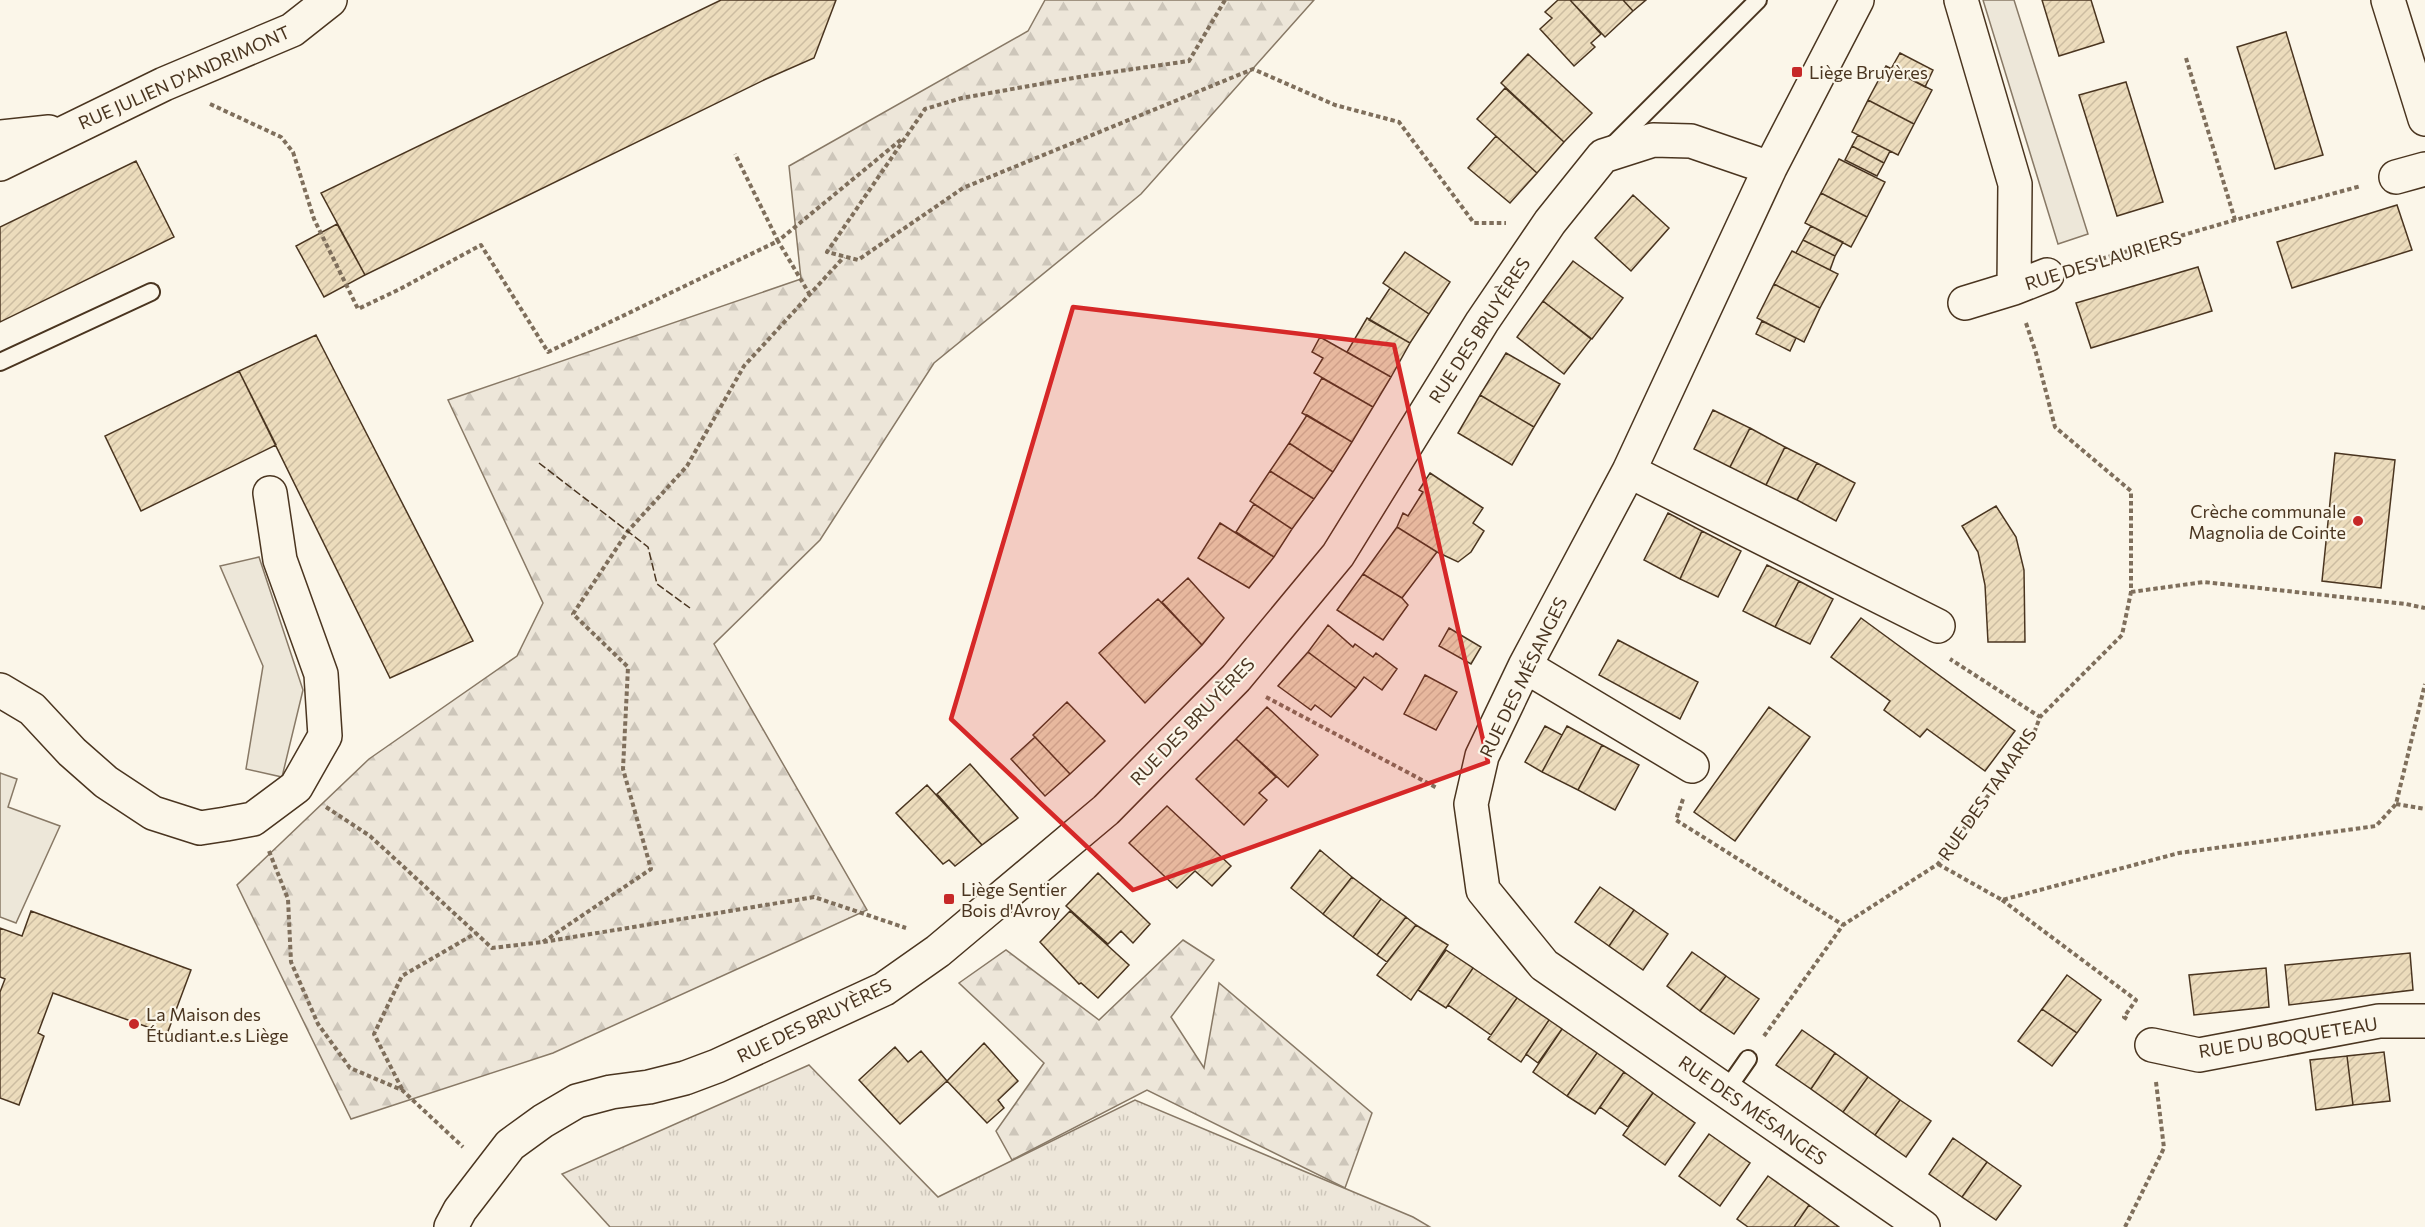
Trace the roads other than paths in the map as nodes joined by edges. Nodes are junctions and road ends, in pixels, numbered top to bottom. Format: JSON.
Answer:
{"nodes":[{"id":1,"x":330,"y":0,"type":"edge"},
{"id":2,"x":1758,"y":0,"type":"edge"},
{"id":3,"x":1857,"y":0,"type":"edge"},
{"id":4,"x":1961,"y":0,"type":"edge"},
{"id":5,"x":2388,"y":0,"type":"edge"},
{"id":6,"x":2425,"y":119,"type":"edge"},
{"id":7,"x":66,"y":130,"type":"junction"},
{"id":8,"x":0,"y":137,"type":"edge"},
{"id":9,"x":1603,"y":156,"type":"junction"},
{"id":10,"x":0,"y":164,"type":"edge"},
{"id":11,"x":1770,"y":168,"type":"junction"},
{"id":12,"x":2047,"y":275,"type":"road end"},
{"id":13,"x":2014,"y":288,"type":"junction"},
{"id":14,"x":151,"y":292,"type":"dead end"},
{"id":15,"x":1965,"y":303,"type":"dead end"},
{"id":16,"x":0,"y":362,"type":"edge"},
{"id":17,"x":1629,"y":471,"type":"junction"},
{"id":18,"x":270,"y":493,"type":"dead end"},
{"id":19,"x":1938,"y":626,"type":"road end"},
{"id":20,"x":1525,"y":666,"type":"junction"},
{"id":21,"x":0,"y":690,"type":"edge"},
{"id":22,"x":1692,"y":766,"type":"road end"},
{"id":23,"x":2425,"y":1021,"type":"edge"},
{"id":24,"x":2152,"y":1045,"type":"road end"},
{"id":25,"x":1748,"y":1059,"type":"road end"},
{"id":26,"x":1725,"y":1092,"type":"junction"},
{"id":27,"x":451,"y":1227,"type":"edge"},
{"id":28,"x":1923,"y":1227,"type":"edge"}],
"edges":[{"from":1,"to":7,"type":"street","name":"RUE JULIEN D'ANDRIMONT"},
{"from":2,"to":9,"type":"lane","name":"RUE DES BRUYÈRES"},
{"from":3,"to":11,"type":"street"},
{"from":4,"to":13,"type":"street","name":"RUE DES LAURIERS"},
{"from":5,"to":6,"type":"street"},
{"from":7,"to":8,"type":"street","name":"RUE JULIEN D'ANDRIMONT"},
{"from":7,"to":10,"type":"street","name":"RUE JULIEN D'ANDRIMONT"},
{"from":9,"to":11,"type":"street"},
{"from":9,"to":27,"type":"street","name":"RUE DES BRUYÈRES"},
{"from":11,"to":17,"type":"street","name":"RUE DES MÉSANGES"},
{"from":12,"to":13,"type":"street","name":"RUE DES LAURIERS"},
{"from":13,"to":15,"type":"street"},
{"from":14,"to":16,"type":"lane"},
{"from":17,"to":19,"type":"street"},
{"from":17,"to":20,"type":"street","name":"RUE DES MÉSANGES"},
{"from":18,"to":21,"type":"street"},
{"from":20,"to":22,"type":"street"},
{"from":20,"to":26,"type":"street","name":"RUE DES MÉSANGES"},
{"from":23,"to":24,"type":"street","name":"RUE DU BOQUETEAU"},
{"from":25,"to":26,"type":"lane"},
{"from":26,"to":28,"type":"street","name":"RUE DES MÉSANGES"}]}
